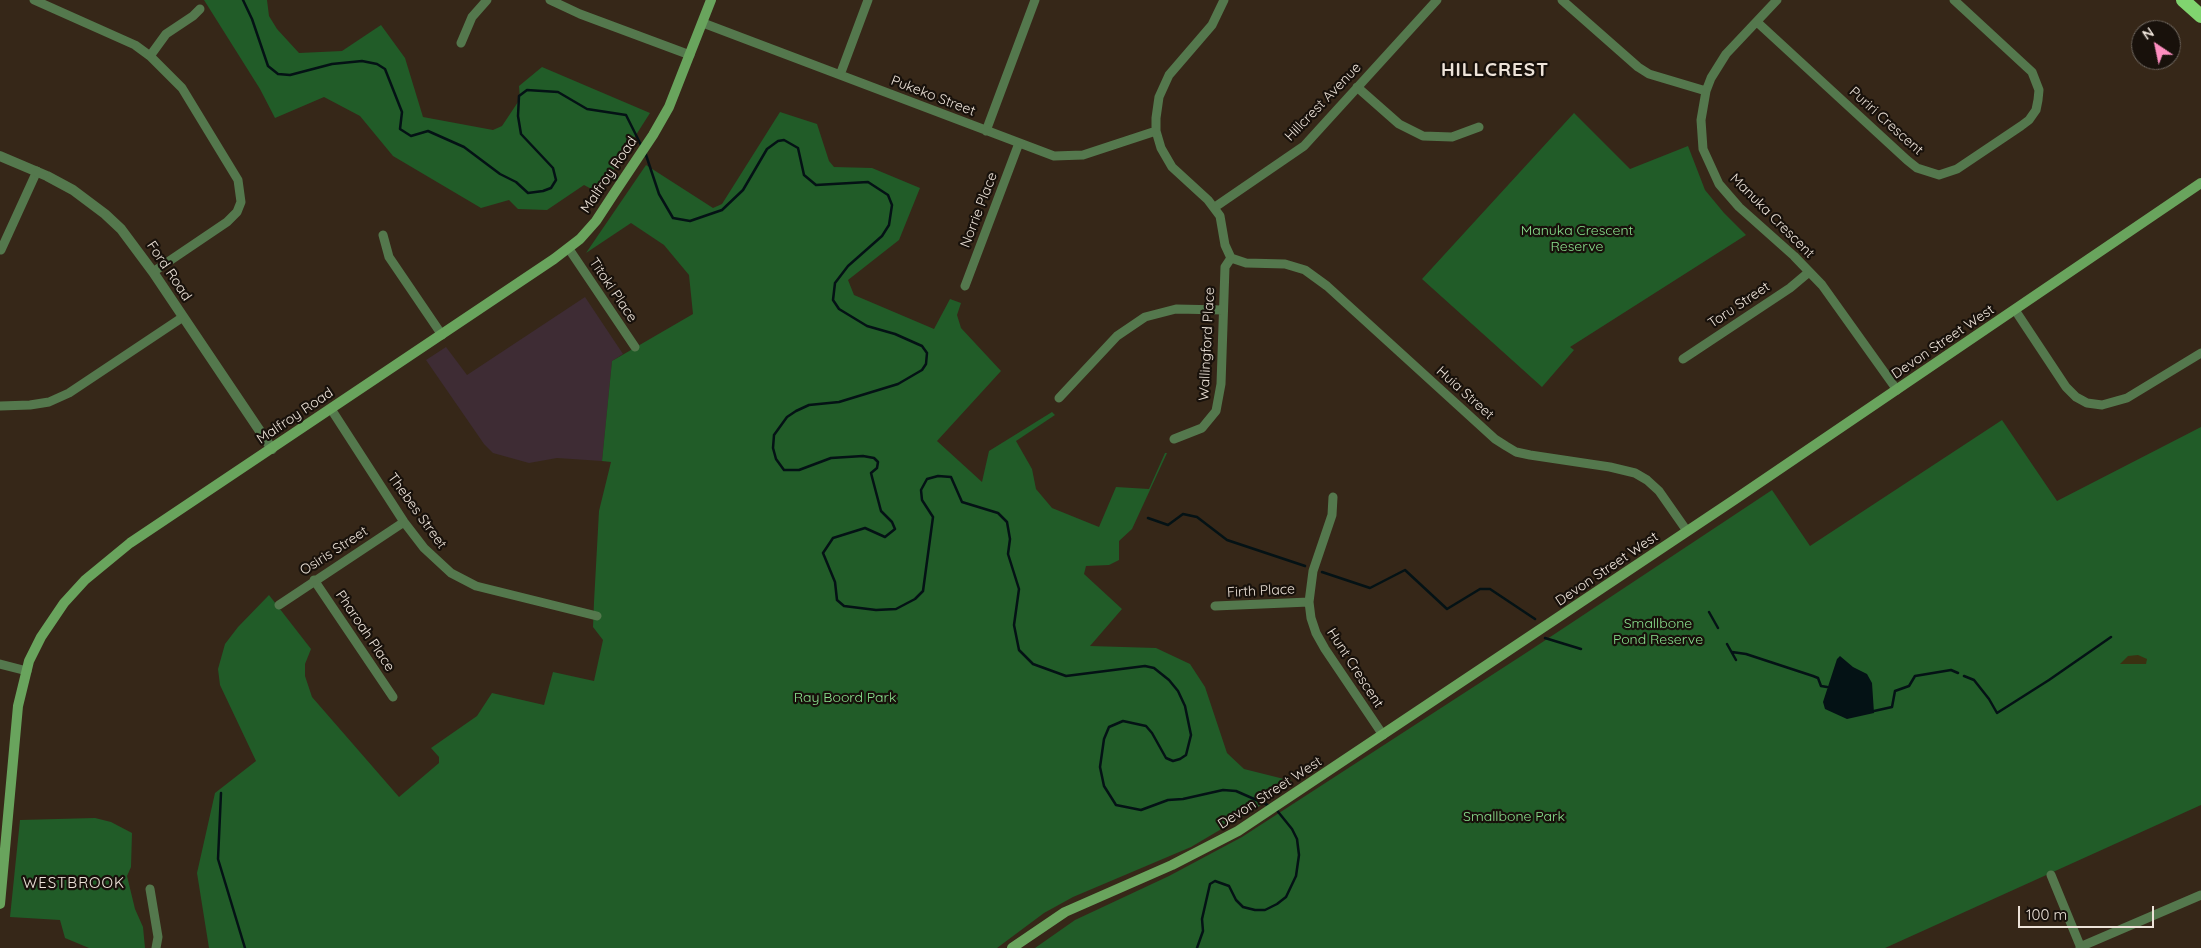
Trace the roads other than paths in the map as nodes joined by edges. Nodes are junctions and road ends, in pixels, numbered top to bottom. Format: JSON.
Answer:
{"nodes":[{"id":1,"x":34,"y":0,"type":"edge"},
{"id":2,"x":487,"y":0,"type":"edge"},
{"id":3,"x":550,"y":0,"type":"edge"},
{"id":4,"x":711,"y":0,"type":"edge"},
{"id":5,"x":868,"y":0,"type":"edge"},
{"id":6,"x":1035,"y":0,"type":"edge"},
{"id":7,"x":1224,"y":0,"type":"edge"},
{"id":8,"x":1437,"y":0,"type":"edge"},
{"id":9,"x":1562,"y":0,"type":"edge"},
{"id":10,"x":1776,"y":0,"type":"edge"},
{"id":11,"x":1954,"y":0,"type":"edge"},
{"id":12,"x":2183,"y":0,"type":"edge"},
{"id":13,"x":200,"y":9,"type":"dead end"},
{"id":14,"x":2201,"y":16,"type":"edge"},
{"id":15,"x":1757,"y":22,"type":"junction"},
{"id":16,"x":703,"y":23,"type":"junction"},
{"id":17,"x":460,"y":43,"type":"dead end"},
{"id":18,"x":690,"y":55,"type":"junction"},
{"id":19,"x":150,"y":56,"type":"junction"},
{"id":20,"x":840,"y":75,"type":"junction"},
{"id":21,"x":1358,"y":87,"type":"junction"},
{"id":22,"x":1706,"y":91,"type":"junction"},
{"id":23,"x":1479,"y":127,"type":"dead end"},
{"id":24,"x":986,"y":131,"type":"junction"},
{"id":25,"x":1156,"y":131,"type":"junction"},
{"id":26,"x":1019,"y":143,"type":"junction"},
{"id":27,"x":0,"y":156,"type":"edge"},
{"id":28,"x":37,"y":171,"type":"junction"},
{"id":29,"x":2201,"y":183,"type":"edge"},
{"id":30,"x":1215,"y":207,"type":"junction"},
{"id":31,"x":384,"y":235,"type":"dead end"},
{"id":32,"x":569,"y":249,"type":"junction"},
{"id":33,"x":1,"y":250,"type":"edge"},
{"id":34,"x":1231,"y":258,"type":"junction"},
{"id":35,"x":153,"y":272,"type":"junction"},
{"id":36,"x":1809,"y":272,"type":"junction"},
{"id":37,"x":965,"y":286,"type":"dead end"},
{"id":38,"x":1223,"y":310,"type":"junction"},
{"id":39,"x":2015,"y":310,"type":"junction"},
{"id":40,"x":183,"y":317,"type":"junction"},
{"id":41,"x":442,"y":334,"type":"junction"},
{"id":42,"x":634,"y":347,"type":"dead end"},
{"id":43,"x":2201,"y":353,"type":"edge"},
{"id":44,"x":1683,"y":359,"type":"dead end"},
{"id":45,"x":1897,"y":390,"type":"junction"},
{"id":46,"x":1059,"y":398,"type":"dead end"},
{"id":47,"x":0,"y":406,"type":"edge"},
{"id":48,"x":331,"y":409,"type":"junction"},
{"id":49,"x":1174,"y":439,"type":"dead end"},
{"id":50,"x":272,"y":449,"type":"junction"},
{"id":51,"x":1333,"y":496,"type":"dead end"},
{"id":52,"x":404,"y":522,"type":"junction"},
{"id":53,"x":1687,"y":531,"type":"junction"},
{"id":54,"x":314,"y":580,"type":"junction"},
{"id":55,"x":1309,"y":602,"type":"junction"},
{"id":56,"x":278,"y":605,"type":"dead end"},
{"id":57,"x":1215,"y":606,"type":"dead end"},
{"id":58,"x":596,"y":616,"type":"dead end"},
{"id":59,"x":0,"y":664,"type":"edge"},
{"id":60,"x":27,"y":671,"type":"junction"},
{"id":61,"x":393,"y":697,"type":"dead end"},
{"id":62,"x":1383,"y":735,"type":"junction"},
{"id":63,"x":2051,"y":875,"type":"dead end"},
{"id":64,"x":150,"y":889,"type":"dead end"},
{"id":65,"x":2201,"y":894,"type":"edge"},
{"id":66,"x":0,"y":904,"type":"edge"},
{"id":67,"x":156,"y":948,"type":"edge"},
{"id":68,"x":1012,"y":948,"type":"edge"},
{"id":69,"x":2080,"y":948,"type":"edge"}],
"edges":[{"from":1,"to":19,"type":"street"},
{"from":2,"to":17,"type":"street"},
{"from":3,"to":18,"type":"street"},
{"from":4,"to":16,"type":"main road","name":"Malfroy Road"},
{"from":5,"to":20,"type":"street"},
{"from":6,"to":24,"type":"street"},
{"from":7,"to":25,"type":"street"},
{"from":8,"to":21,"type":"street","name":"Hillcrest Avenue"},
{"from":9,"to":22,"type":"street"},
{"from":10,"to":15,"type":"street","name":"Manuka Crescent"},
{"from":11,"to":15,"type":"street","name":"Puriri Crescent"},
{"from":12,"to":14,"type":"highway"},
{"from":13,"to":19,"type":"street"},
{"from":15,"to":22,"type":"street","name":"Manuka Crescent"},
{"from":16,"to":18,"type":"main road","name":"Malfroy Road"},
{"from":16,"to":20,"type":"street","name":"Pukeko Street"},
{"from":18,"to":32,"type":"main road","name":"Malfroy Road"},
{"from":19,"to":35,"type":"street"},
{"from":20,"to":24,"type":"street","name":"Pukeko Street"},
{"from":21,"to":23,"type":"street"},
{"from":21,"to":30,"type":"street","name":"Hillcrest Avenue"},
{"from":22,"to":36,"type":"street","name":"Manuka Crescent"},
{"from":24,"to":26,"type":"street","name":"Pukeko Street"},
{"from":25,"to":26,"type":"street","name":"Pukeko Street"},
{"from":25,"to":30,"type":"street"},
{"from":26,"to":37,"type":"street","name":"Norrie Place"},
{"from":27,"to":28,"type":"street","name":"Ford Road"},
{"from":28,"to":33,"type":"street"},
{"from":28,"to":35,"type":"street","name":"Ford Road"},
{"from":29,"to":39,"type":"main road","name":"Devon Street West"},
{"from":30,"to":34,"type":"street"},
{"from":31,"to":41,"type":"street"},
{"from":32,"to":41,"type":"main road","name":"Malfroy Road"},
{"from":32,"to":42,"type":"street","name":"Titoki Place"},
{"from":34,"to":38,"type":"street","name":"Wallingford Place"},
{"from":34,"to":53,"type":"street","name":"Huia Street"},
{"from":35,"to":40,"type":"street","name":"Ford Road"},
{"from":36,"to":44,"type":"street","name":"Toru Street"},
{"from":36,"to":45,"type":"street","name":"Manuka Crescent"},
{"from":38,"to":46,"type":"street"},
{"from":38,"to":49,"type":"street","name":"Wallingford Place"},
{"from":39,"to":43,"type":"street"},
{"from":39,"to":45,"type":"main road","name":"Devon Street West"},
{"from":40,"to":47,"type":"street"},
{"from":40,"to":50,"type":"street","name":"Ford Road"},
{"from":41,"to":48,"type":"main road","name":"Malfroy Road"},
{"from":45,"to":53,"type":"main road","name":"Devon Street West"},
{"from":48,"to":50,"type":"main road","name":"Malfroy Road"},
{"from":48,"to":52,"type":"street","name":"Thebes Street"},
{"from":50,"to":60,"type":"main road","name":"Malfroy Road"},
{"from":51,"to":55,"type":"street","name":"Hunt Crescent"},
{"from":52,"to":54,"type":"street","name":"Osiris Street"},
{"from":52,"to":58,"type":"street","name":"Thebes Street"},
{"from":53,"to":62,"type":"main road","name":"Devon Street West"},
{"from":54,"to":56,"type":"street","name":"Osiris Street"},
{"from":54,"to":61,"type":"street","name":"Pharoah Place"},
{"from":55,"to":57,"type":"street","name":"Firth Place"},
{"from":55,"to":62,"type":"street","name":"Hunt Crescent"},
{"from":59,"to":60,"type":"street"},
{"from":60,"to":66,"type":"main road","name":"Malfroy Road"},
{"from":62,"to":68,"type":"main road","name":"Devon Street West"},
{"from":63,"to":69,"type":"street"},
{"from":64,"to":67,"type":"street"},
{"from":65,"to":69,"type":"street"}]}
